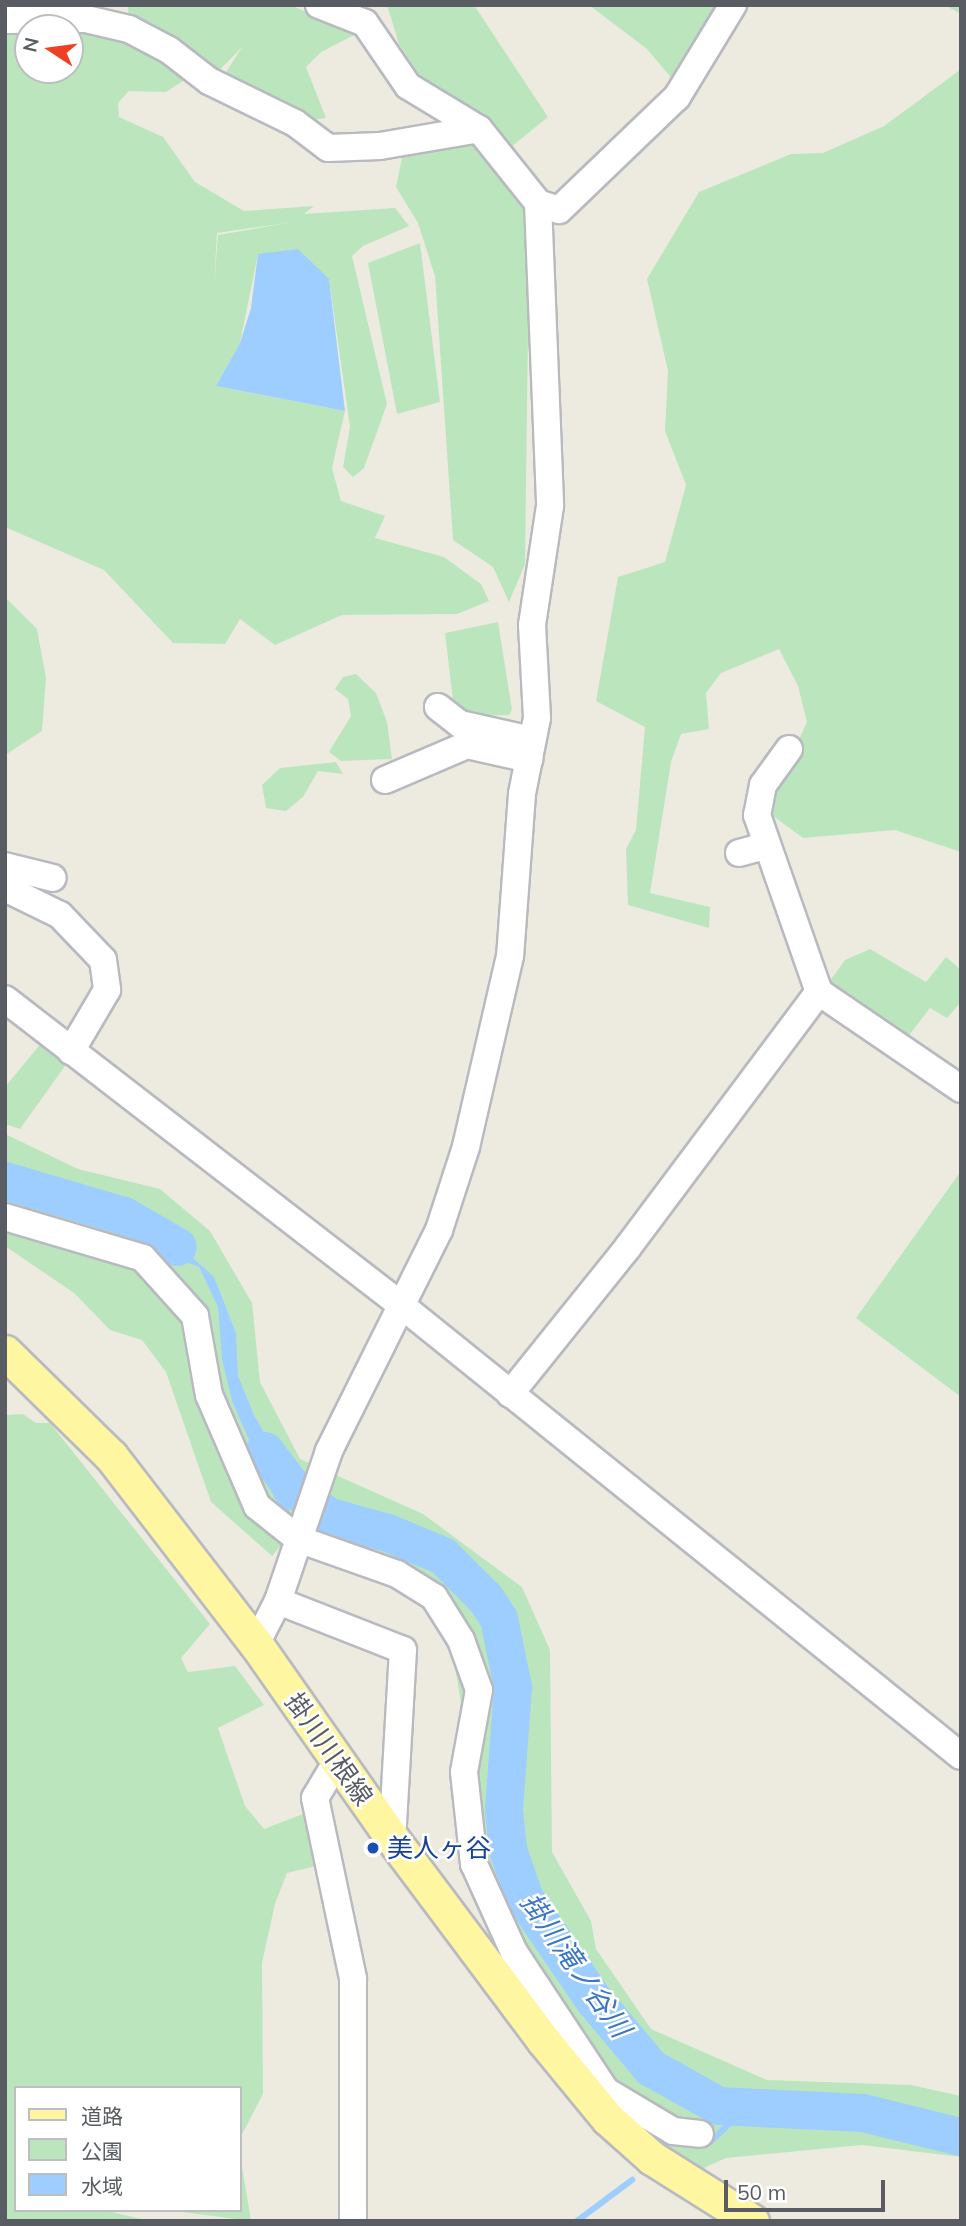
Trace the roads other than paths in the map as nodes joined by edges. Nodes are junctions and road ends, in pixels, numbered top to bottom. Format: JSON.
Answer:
{"nodes":[{"id":1,"x":319,"y":5,"type":"edge"},
{"id":2,"x":733,"y":5,"type":"edge"},
{"id":3,"x":5,"y":20,"type":"edge"},
{"id":4,"x":479,"y":129,"type":"junction"},
{"id":5,"x":538,"y":203,"type":"junction"},
{"id":6,"x":438,"y":707,"type":"dead end"},
{"id":7,"x":789,"y":749,"type":"dead end"},
{"id":8,"x":530,"y":750,"type":"junction"},
{"id":9,"x":385,"y":780,"type":"dead end"},
{"id":10,"x":766,"y":846,"type":"junction"},
{"id":11,"x":739,"y":853,"type":"dead end"},
{"id":12,"x":5,"y":866,"type":"edge"},
{"id":13,"x":53,"y":878,"type":"dead end"},
{"id":14,"x":5,"y":888,"type":"edge"},
{"id":15,"x":819,"y":992,"type":"junction"},
{"id":16,"x":5,"y":999,"type":"edge"},
{"id":17,"x":71,"y":1051,"type":"junction"},
{"id":18,"x":961,"y":1089,"type":"edge"},
{"id":19,"x":5,"y":1217,"type":"edge"},
{"id":20,"x":401,"y":1305,"type":"junction"},
{"id":21,"x":5,"y":1352,"type":"edge"},
{"id":22,"x":510,"y":1394,"type":"junction"},
{"id":23,"x":300,"y":1532,"type":"junction"},
{"id":24,"x":278,"y":1601,"type":"junction"},
{"id":25,"x":256,"y":1644,"type":"junction"},
{"id":26,"x":961,"y":1756,"type":"edge"},
{"id":27,"x":337,"y":1761,"type":"junction"},
{"id":28,"x":393,"y":1838,"type":"junction"},
{"id":29,"x":700,"y":2134,"type":"dead end"},
{"id":30,"x":353,"y":2221,"type":"edge"},
{"id":31,"x":752,"y":2221,"type":"edge"}],
"edges":[{"from":1,"to":4,"type":"street"},
{"from":2,"to":5,"type":"street"},
{"from":3,"to":4,"type":"street"},
{"from":4,"to":5,"type":"street"},
{"from":5,"to":8,"type":"street"},
{"from":6,"to":8,"type":"street"},
{"from":7,"to":10,"type":"street"},
{"from":8,"to":9,"type":"street"},
{"from":8,"to":20,"type":"street"},
{"from":10,"to":11,"type":"street"},
{"from":10,"to":15,"type":"street"},
{"from":12,"to":13,"type":"street"},
{"from":14,"to":17,"type":"street"},
{"from":15,"to":18,"type":"street"},
{"from":15,"to":22,"type":"street"},
{"from":16,"to":17,"type":"street"},
{"from":17,"to":20,"type":"street"},
{"from":19,"to":23,"type":"street"},
{"from":20,"to":22,"type":"street"},
{"from":20,"to":23,"type":"street"},
{"from":21,"to":25,"type":"main road","name":"掛川川根線"},
{"from":22,"to":26,"type":"street"},
{"from":23,"to":24,"type":"street"},
{"from":23,"to":29,"type":"street"},
{"from":24,"to":25,"type":"street"},
{"from":24,"to":28,"type":"street"},
{"from":25,"to":27,"type":"main road","name":"掛川川根線"},
{"from":27,"to":28,"type":"main road","name":"掛川川根線"},
{"from":27,"to":30,"type":"street"},
{"from":28,"to":31,"type":"main road","name":"掛川川根線"}]}
